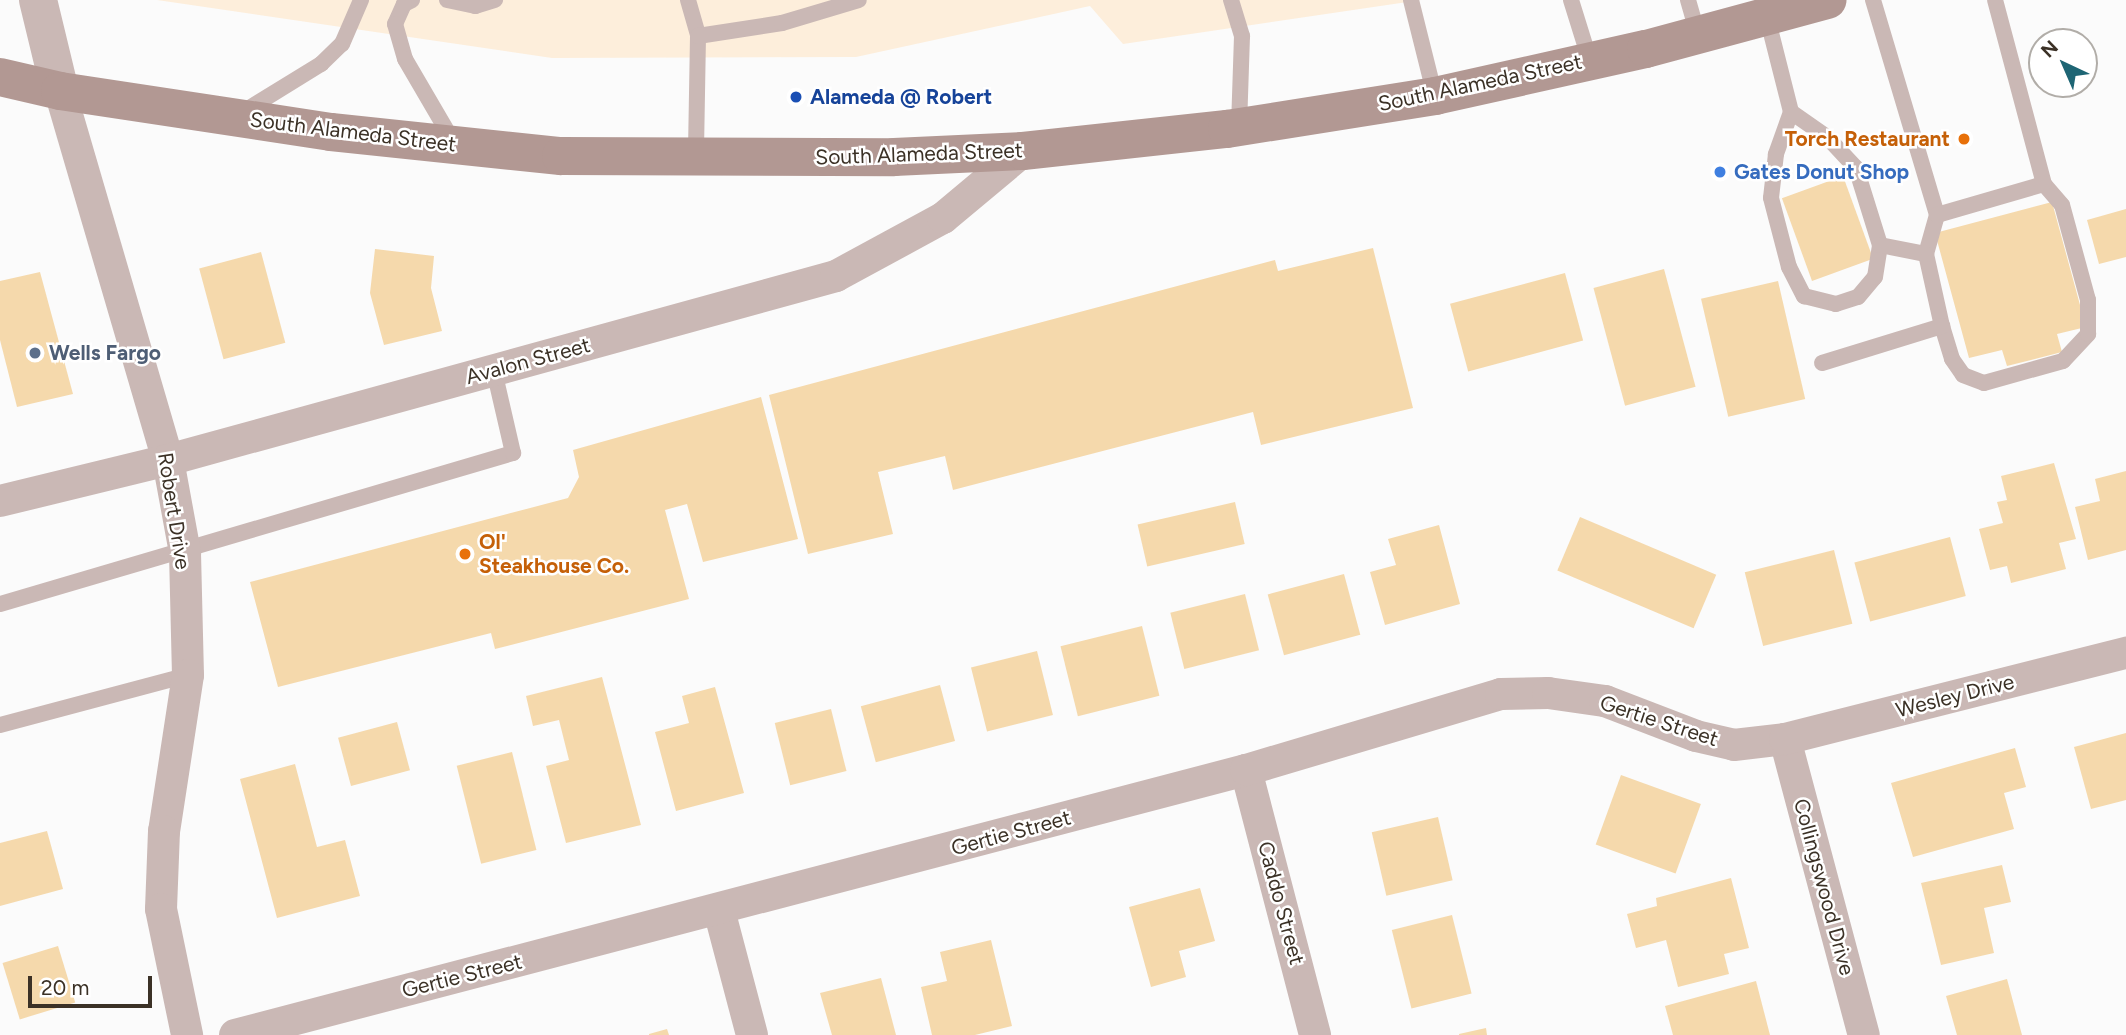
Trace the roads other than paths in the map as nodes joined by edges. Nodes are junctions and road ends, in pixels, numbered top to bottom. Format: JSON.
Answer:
{"nodes":[{"id":1,"x":38,"y":0,"type":"edge"},
{"id":2,"x":361,"y":0,"type":"edge"},
{"id":3,"x":412,"y":0,"type":"edge"},
{"id":4,"x":447,"y":0,"type":"edge"},
{"id":5,"x":495,"y":0,"type":"edge"},
{"id":6,"x":688,"y":0,"type":"edge"},
{"id":7,"x":859,"y":0,"type":"edge"},
{"id":8,"x":1231,"y":0,"type":"edge"},
{"id":9,"x":1411,"y":0,"type":"edge"},
{"id":10,"x":1571,"y":0,"type":"edge"},
{"id":11,"x":1828,"y":0,"type":"edge"},
{"id":12,"x":1873,"y":0,"type":"edge"},
{"id":13,"x":1995,"y":0,"type":"edge"},
{"id":14,"x":1693,"y":17,"type":"edge"},
{"id":15,"x":1767,"y":17,"type":"junction"},
{"id":16,"x":698,"y":36,"type":"junction"},
{"id":17,"x":1590,"y":61,"type":"junction"},
{"id":18,"x":0,"y":77,"type":"edge"},
{"id":19,"x":60,"y":91,"type":"junction"},
{"id":20,"x":1435,"y":96,"type":"junction"},
{"id":21,"x":1791,"y":112,"type":"junction"},
{"id":22,"x":234,"y":117,"type":"junction"},
{"id":23,"x":1239,"y":127,"type":"junction"},
{"id":24,"x":455,"y":145,"type":"junction"},
{"id":25,"x":1023,"y":151,"type":"junction"},
{"id":26,"x":696,"y":159,"type":"junction"},
{"id":27,"x":2044,"y":184,"type":"junction"},
{"id":28,"x":1937,"y":215,"type":"junction"},
{"id":29,"x":1880,"y":245,"type":"junction"},
{"id":30,"x":1926,"y":254,"type":"junction"},
{"id":31,"x":1942,"y":326,"type":"junction"},
{"id":32,"x":1822,"y":363,"type":"dead end"},
{"id":33,"x":494,"y":371,"type":"junction"},
{"id":34,"x":168,"y":460,"type":"junction"},
{"id":35,"x":0,"y":501,"type":"edge"},
{"id":36,"x":185,"y":553,"type":"junction"},
{"id":37,"x":0,"y":604,"type":"edge"},
{"id":38,"x":2126,"y":653,"type":"edge"},
{"id":39,"x":188,"y":675,"type":"junction"},
{"id":40,"x":0,"y":725,"type":"edge"},
{"id":41,"x":1785,"y":739,"type":"junction"},
{"id":42,"x":1246,"y":770,"type":"junction"},
{"id":43,"x":719,"y":910,"type":"junction"},
{"id":44,"x":187,"y":1035,"type":"edge"},
{"id":45,"x":235,"y":1035,"type":"edge"},
{"id":46,"x":752,"y":1035,"type":"edge"},
{"id":47,"x":1315,"y":1035,"type":"edge"},
{"id":48,"x":1864,"y":1035,"type":"edge"}],
"edges":[{"from":1,"to":19,"type":"street","name":"Robert Drive"},
{"from":2,"to":22,"type":"lane"},
{"from":3,"to":24,"type":"lane"},
{"from":4,"to":5,"type":"lane"},
{"from":6,"to":16,"type":"lane"},
{"from":7,"to":16,"type":"lane"},
{"from":8,"to":23,"type":"lane"},
{"from":9,"to":20,"type":"lane"},
{"from":10,"to":17,"type":"lane"},
{"from":11,"to":15,"type":"main road","name":"South Alameda Street"},
{"from":12,"to":28,"type":"lane"},
{"from":13,"to":27,"type":"lane"},
{"from":14,"to":15,"type":"main road","name":"South Alameda Street"},
{"from":14,"to":17,"type":"main road","name":"South Alameda Street"},
{"from":15,"to":21,"type":"lane"},
{"from":16,"to":26,"type":"lane"},
{"from":17,"to":20,"type":"main road","name":"South Alameda Street"},
{"from":18,"to":19,"type":"main road","name":"South Alameda Street"},
{"from":19,"to":22,"type":"main road","name":"South Alameda Street"},
{"from":19,"to":34,"type":"street","name":"Robert Drive"},
{"from":20,"to":23,"type":"main road","name":"South Alameda Street"},
{"from":21,"to":29,"type":"lane"},
{"from":21,"to":29,"type":"lane"},
{"from":22,"to":24,"type":"main road","name":"South Alameda Street"},
{"from":23,"to":25,"type":"main road","name":"South Alameda Street"},
{"from":24,"to":26,"type":"main road","name":"South Alameda Street"},
{"from":25,"to":26,"type":"main road","name":"South Alameda Street"},
{"from":25,"to":33,"type":"street","name":"Avalon Street"},
{"from":27,"to":28,"type":"lane"},
{"from":27,"to":31,"type":"lane"},
{"from":28,"to":30,"type":"lane"},
{"from":29,"to":30,"type":"lane"},
{"from":30,"to":31,"type":"lane"},
{"from":31,"to":32,"type":"lane"},
{"from":33,"to":34,"type":"street","name":"Avalon Street"},
{"from":33,"to":36,"type":"lane"},
{"from":34,"to":35,"type":"street","name":"Avalon Street"},
{"from":34,"to":36,"type":"street","name":"Robert Drive"},
{"from":36,"to":37,"type":"lane"},
{"from":36,"to":39,"type":"street","name":"Robert Drive"},
{"from":38,"to":41,"type":"street","name":"Wesley Drive"},
{"from":39,"to":40,"type":"lane"},
{"from":39,"to":44,"type":"street","name":"Robert Drive"},
{"from":41,"to":42,"type":"street","name":"Gertie Street"},
{"from":41,"to":48,"type":"street","name":"Collingswood Drive"},
{"from":42,"to":43,"type":"street","name":"Gertie Street"},
{"from":42,"to":47,"type":"street","name":"Caddo Street"},
{"from":43,"to":45,"type":"street","name":"Gertie Street"},
{"from":43,"to":46,"type":"street"}]}
